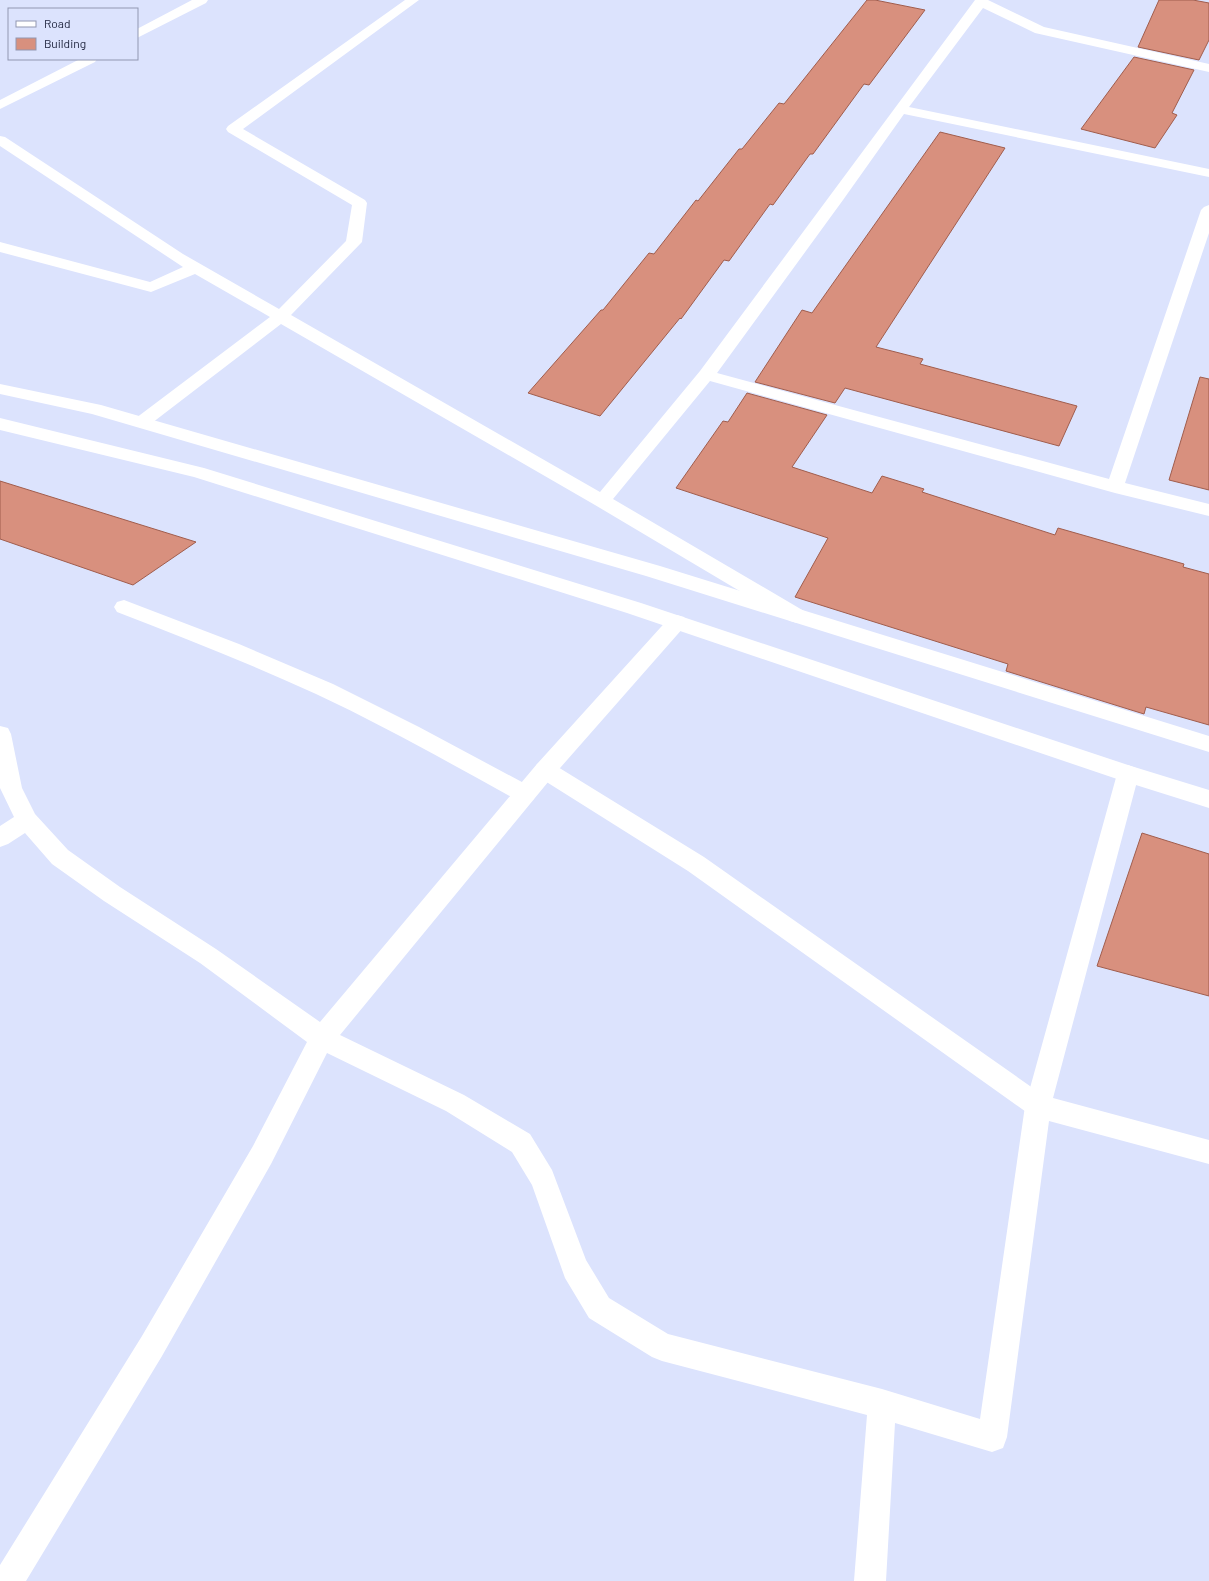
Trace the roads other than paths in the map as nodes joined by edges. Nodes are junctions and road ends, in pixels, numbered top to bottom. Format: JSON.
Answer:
{"nodes":[{"id":1,"x":202,"y":0,"type":"edge"},
{"id":2,"x":413,"y":0,"type":"edge"},
{"id":3,"x":981,"y":1,"type":"edge"},
{"id":4,"x":138,"y":33,"type":"edge"},
{"id":5,"x":88,"y":60,"type":"edge"},
{"id":6,"x":1209,"y":68,"type":"edge"},
{"id":7,"x":0,"y":105,"type":"edge"},
{"id":8,"x":900,"y":109,"type":"junction"},
{"id":9,"x":0,"y":140,"type":"edge"},
{"id":10,"x":1209,"y":172,"type":"edge"},
{"id":11,"x":1209,"y":210,"type":"edge"},
{"id":12,"x":0,"y":247,"type":"edge"},
{"id":13,"x":195,"y":268,"type":"junction"},
{"id":14,"x":280,"y":316,"type":"junction"},
{"id":15,"x":706,"y":375,"type":"junction"},
{"id":16,"x":0,"y":389,"type":"edge"},
{"id":17,"x":142,"y":422,"type":"junction"},
{"id":18,"x":0,"y":424,"type":"edge"},
{"id":19,"x":1115,"y":487,"type":"junction"},
{"id":20,"x":602,"y":501,"type":"junction"},
{"id":21,"x":1209,"y":510,"type":"edge"},
{"id":22,"x":124,"y":608,"type":"dead end"},
{"id":23,"x":797,"y":616,"type":"junction"},
{"id":24,"x":677,"y":622,"type":"junction"},
{"id":25,"x":0,"y":734,"type":"edge"},
{"id":26,"x":1209,"y":744,"type":"edge"},
{"id":27,"x":545,"y":770,"type":"junction"},
{"id":28,"x":1128,"y":774,"type":"junction"},
{"id":29,"x":525,"y":794,"type":"junction"},
{"id":30,"x":1209,"y":799,"type":"edge"},
{"id":31,"x":27,"y":820,"type":"junction"},
{"id":32,"x":0,"y":838,"type":"edge"},
{"id":33,"x":322,"y":1038,"type":"junction"},
{"id":34,"x":1038,"y":1106,"type":"junction"},
{"id":35,"x":1209,"y":1152,"type":"edge"},
{"id":36,"x":882,"y":1404,"type":"junction"},
{"id":37,"x":8,"y":1581,"type":"edge"},
{"id":38,"x":870,"y":1581,"type":"edge"}],
"edges":[{"from":1,"to":4,"type":"street"},
{"from":2,"to":14,"type":"street"},
{"from":3,"to":6,"type":"street"},
{"from":3,"to":8,"type":"street"},
{"from":5,"to":7,"type":"street"},
{"from":8,"to":10,"type":"street"},
{"from":8,"to":15,"type":"street"},
{"from":9,"to":13,"type":"street"},
{"from":11,"to":19,"type":"street"},
{"from":12,"to":13,"type":"street"},
{"from":13,"to":14,"type":"street"},
{"from":14,"to":17,"type":"street"},
{"from":14,"to":20,"type":"street"},
{"from":15,"to":19,"type":"street"},
{"from":15,"to":20,"type":"street"},
{"from":16,"to":17,"type":"street"},
{"from":17,"to":23,"type":"street"},
{"from":18,"to":24,"type":"street"},
{"from":19,"to":21,"type":"street"},
{"from":20,"to":23,"type":"street"},
{"from":22,"to":29,"type":"street"},
{"from":23,"to":26,"type":"street"},
{"from":24,"to":27,"type":"street"},
{"from":24,"to":28,"type":"street"},
{"from":25,"to":31,"type":"street"},
{"from":27,"to":29,"type":"street"},
{"from":27,"to":34,"type":"street"},
{"from":28,"to":30,"type":"street"},
{"from":28,"to":34,"type":"street"},
{"from":29,"to":33,"type":"street"},
{"from":31,"to":32,"type":"street"},
{"from":31,"to":33,"type":"street"},
{"from":33,"to":36,"type":"street"},
{"from":33,"to":37,"type":"street"},
{"from":34,"to":35,"type":"street"},
{"from":34,"to":36,"type":"street"},
{"from":36,"to":38,"type":"street"}]}
